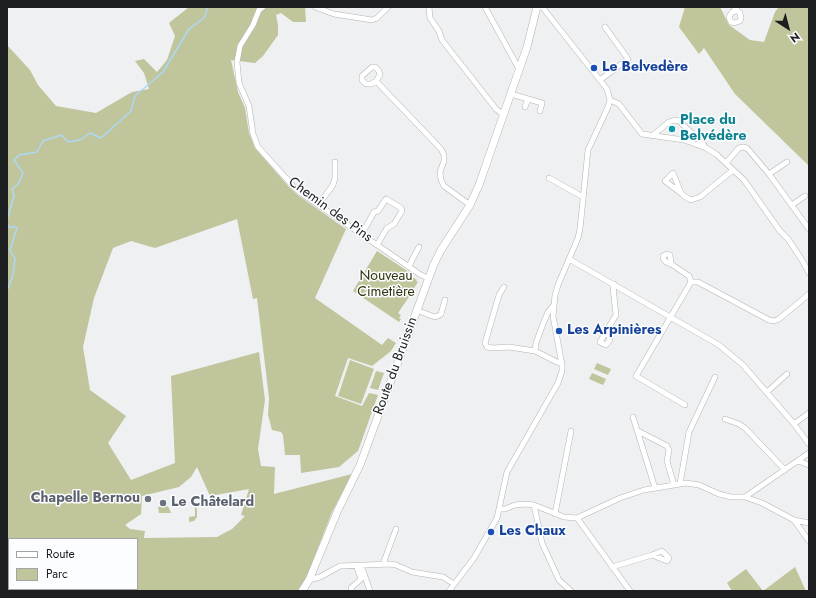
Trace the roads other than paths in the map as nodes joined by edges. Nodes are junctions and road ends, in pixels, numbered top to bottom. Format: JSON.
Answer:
{"nodes":[{"id":1,"x":263,"y":7,"type":"edge"},
{"id":2,"x":315,"y":7,"type":"edge"},
{"id":3,"x":388,"y":7,"type":"edge"},
{"id":4,"x":429,"y":7,"type":"edge"},
{"id":5,"x":485,"y":7,"type":"edge"},
{"id":6,"x":541,"y":7,"type":"edge"},
{"id":7,"x":605,"y":27,"type":"dead end"},
{"id":8,"x":520,"y":69,"type":"junction"},
{"id":9,"x":600,"y":80,"type":"junction"},
{"id":10,"x":376,"y":81,"type":"dead end"},
{"id":11,"x":511,"y":94,"type":"junction"},
{"id":12,"x":528,"y":99,"type":"junction"},
{"id":13,"x":610,"y":100,"type":"junction"},
{"id":14,"x":525,"y":107,"type":"dead end"},
{"id":15,"x":540,"y":110,"type":"dead end"},
{"id":16,"x":504,"y":115,"type":"junction"},
{"id":17,"x":688,"y":130,"type":"junction"},
{"id":18,"x":652,"y":136,"type":"junction"},
{"id":19,"x":684,"y":140,"type":"junction"},
{"id":20,"x":706,"y":148,"type":"junction"},
{"id":21,"x":335,"y":162,"type":"dead end"},
{"id":22,"x":787,"y":162,"type":"dead end"},
{"id":23,"x":726,"y":163,"type":"junction"},
{"id":24,"x":733,"y":170,"type":"junction"},
{"id":25,"x":769,"y":174,"type":"junction"},
{"id":26,"x":549,"y":178,"type":"dead end"},
{"id":27,"x":681,"y":193,"type":"dead end"},
{"id":28,"x":805,"y":196,"type":"dead end"},
{"id":29,"x":583,"y":197,"type":"junction"},
{"id":30,"x":318,"y":204,"type":"junction"},
{"id":31,"x":470,"y":205,"type":"junction"},
{"id":32,"x":792,"y":205,"type":"junction"},
{"id":33,"x":809,"y":229,"type":"edge"},
{"id":34,"x":362,"y":234,"type":"junction"},
{"id":35,"x":377,"y":245,"type":"junction"},
{"id":36,"x":419,"y":247,"type":"dead end"},
{"id":37,"x":569,"y":259,"type":"junction"},
{"id":38,"x":672,"y":264,"type":"dead end"},
{"id":39,"x":409,"y":266,"type":"junction"},
{"id":40,"x":809,"y":273,"type":"edge"},
{"id":41,"x":428,"y":278,"type":"junction"},
{"id":42,"x":691,"y":282,"type":"junction"},
{"id":43,"x":614,"y":284,"type":"junction"},
{"id":44,"x":504,"y":286,"type":"dead end"},
{"id":45,"x":809,"y":294,"type":"edge"},
{"id":46,"x":445,"y":300,"type":"dead end"},
{"id":47,"x":553,"y":306,"type":"junction"},
{"id":48,"x":416,"y":310,"type":"junction"},
{"id":49,"x":671,"y":317,"type":"junction"},
{"id":50,"x":607,"y":330,"type":"dead end"},
{"id":51,"x":535,"y":351,"type":"junction"},
{"id":52,"x":561,"y":363,"type":"junction"},
{"id":53,"x":787,"y":374,"type":"dead end"},
{"id":54,"x":715,"y":377,"type":"dead end"},
{"id":55,"x":767,"y":392,"type":"junction"},
{"id":56,"x":685,"y":405,"type":"dead end"},
{"id":57,"x":809,"y":413,"type":"edge"},
{"id":58,"x":633,"y":416,"type":"dead end"},
{"id":59,"x":725,"y":419,"type":"dead end"},
{"id":60,"x":794,"y":424,"type":"junction"},
{"id":61,"x":571,"y":431,"type":"dead end"},
{"id":62,"x":638,"y":431,"type":"junction"},
{"id":63,"x":809,"y":444,"type":"edge"},
{"id":64,"x":809,"y":453,"type":"edge"},
{"id":65,"x":798,"y":461,"type":"junction"},
{"id":66,"x":809,"y":465,"type":"edge"},
{"id":67,"x":785,"y":470,"type":"junction"},
{"id":68,"x":680,"y":484,"type":"junction"},
{"id":69,"x":674,"y":485,"type":"junction"},
{"id":70,"x":655,"y":488,"type":"junction"},
{"id":71,"x":745,"y":497,"type":"junction"},
{"id":72,"x":534,"y":505,"type":"junction"},
{"id":73,"x":500,"y":509,"type":"junction"},
{"id":74,"x":555,"y":514,"type":"junction"},
{"id":75,"x":577,"y":518,"type":"junction"},
{"id":76,"x":794,"y":520,"type":"junction"},
{"id":77,"x":809,"y":523,"type":"edge"},
{"id":78,"x":396,"y":529,"type":"dead end"},
{"id":79,"x":809,"y":541,"type":"edge"},
{"id":80,"x":652,"y":555,"type":"dead end"},
{"id":81,"x":383,"y":564,"type":"junction"},
{"id":82,"x":358,"y":565,"type":"junction"},
{"id":83,"x":612,"y":567,"type":"junction"},
{"id":84,"x":309,"y":580,"type":"junction"},
{"id":85,"x":454,"y":584,"type":"junction"},
{"id":86,"x":302,"y":591,"type":"edge"},
{"id":87,"x":352,"y":591,"type":"edge"},
{"id":88,"x":370,"y":591,"type":"edge"},
{"id":89,"x":449,"y":591,"type":"edge"},
{"id":90,"x":572,"y":591,"type":"edge"},
{"id":91,"x":630,"y":591,"type":"edge"}],
"edges":[{"from":1,"to":30,"type":"street","name":"Chemin des Pins"},
{"from":2,"to":3,"type":"street"},
{"from":4,"to":16,"type":"street"},
{"from":5,"to":8,"type":"street"},
{"from":6,"to":8,"type":"street","name":"Route du Bruissin"},
{"from":6,"to":9,"type":"street"},
{"from":7,"to":9,"type":"street"},
{"from":8,"to":11,"type":"street","name":"Route du Bruissin"},
{"from":9,"to":13,"type":"street"},
{"from":10,"to":31,"type":"street"},
{"from":11,"to":12,"type":"street"},
{"from":11,"to":16,"type":"street","name":"Route du Bruissin"},
{"from":12,"to":14,"type":"street"},
{"from":12,"to":15,"type":"street"},
{"from":13,"to":18,"type":"street"},
{"from":13,"to":29,"type":"street"},
{"from":16,"to":31,"type":"street","name":"Route du Bruissin"},
{"from":17,"to":18,"type":"street"},
{"from":17,"to":19,"type":"street"},
{"from":17,"to":20,"type":"street"},
{"from":18,"to":19,"type":"street"},
{"from":19,"to":20,"type":"street"},
{"from":20,"to":23,"type":"street"},
{"from":21,"to":30,"type":"street"},
{"from":22,"to":25,"type":"street"},
{"from":23,"to":24,"type":"street"},
{"from":23,"to":25,"type":"street"},
{"from":24,"to":27,"type":"street"},
{"from":24,"to":40,"type":"street"},
{"from":25,"to":32,"type":"street"},
{"from":26,"to":29,"type":"street"},
{"from":28,"to":32,"type":"street"},
{"from":29,"to":37,"type":"street"},
{"from":30,"to":34,"type":"street","name":"Chemin des Pins"},
{"from":31,"to":41,"type":"street","name":"Route du Bruissin"},
{"from":32,"to":33,"type":"street"},
{"from":34,"to":35,"type":"street","name":"Chemin des Pins"},
{"from":34,"to":35,"type":"street"},
{"from":35,"to":39,"type":"street","name":"Chemin des Pins"},
{"from":36,"to":39,"type":"street"},
{"from":37,"to":43,"type":"street"},
{"from":37,"to":47,"type":"street"},
{"from":38,"to":42,"type":"street"},
{"from":39,"to":41,"type":"street","name":"Chemin des Pins"},
{"from":41,"to":48,"type":"street","name":"Route du Bruissin"},
{"from":42,"to":45,"type":"street"},
{"from":42,"to":49,"type":"street"},
{"from":43,"to":49,"type":"street"},
{"from":43,"to":50,"type":"street"},
{"from":44,"to":51,"type":"street"},
{"from":46,"to":48,"type":"street"},
{"from":47,"to":51,"type":"street"},
{"from":47,"to":52,"type":"street"},
{"from":48,"to":84,"type":"street","name":"Route du Bruissin"},
{"from":49,"to":55,"type":"street"},
{"from":49,"to":56,"type":"street"},
{"from":51,"to":52,"type":"street"},
{"from":52,"to":73,"type":"street"},
{"from":53,"to":55,"type":"street"},
{"from":54,"to":68,"type":"street"},
{"from":55,"to":60,"type":"street"},
{"from":57,"to":60,"type":"street"},
{"from":58,"to":62,"type":"street"},
{"from":59,"to":67,"type":"street"},
{"from":60,"to":63,"type":"street"},
{"from":61,"to":74,"type":"street"},
{"from":62,"to":69,"type":"street"},
{"from":62,"to":70,"type":"street"},
{"from":64,"to":65,"type":"street"},
{"from":65,"to":66,"type":"street"},
{"from":65,"to":67,"type":"street"},
{"from":67,"to":71,"type":"street"},
{"from":68,"to":69,"type":"street"},
{"from":68,"to":71,"type":"street"},
{"from":69,"to":70,"type":"street"},
{"from":70,"to":75,"type":"street"},
{"from":71,"to":76,"type":"street"},
{"from":72,"to":73,"type":"street"},
{"from":72,"to":74,"type":"street"},
{"from":72,"to":90,"type":"street"},
{"from":73,"to":85,"type":"street"},
{"from":74,"to":75,"type":"street"},
{"from":75,"to":83,"type":"street"},
{"from":76,"to":77,"type":"street"},
{"from":76,"to":79,"type":"street"},
{"from":78,"to":81,"type":"street"},
{"from":80,"to":83,"type":"street"},
{"from":81,"to":82,"type":"street"},
{"from":81,"to":85,"type":"street"},
{"from":82,"to":84,"type":"street"},
{"from":82,"to":87,"type":"street"},
{"from":82,"to":88,"type":"street"},
{"from":83,"to":91,"type":"street"},
{"from":84,"to":86,"type":"street","name":"Route du Bruissin"},
{"from":85,"to":89,"type":"street"}]}
